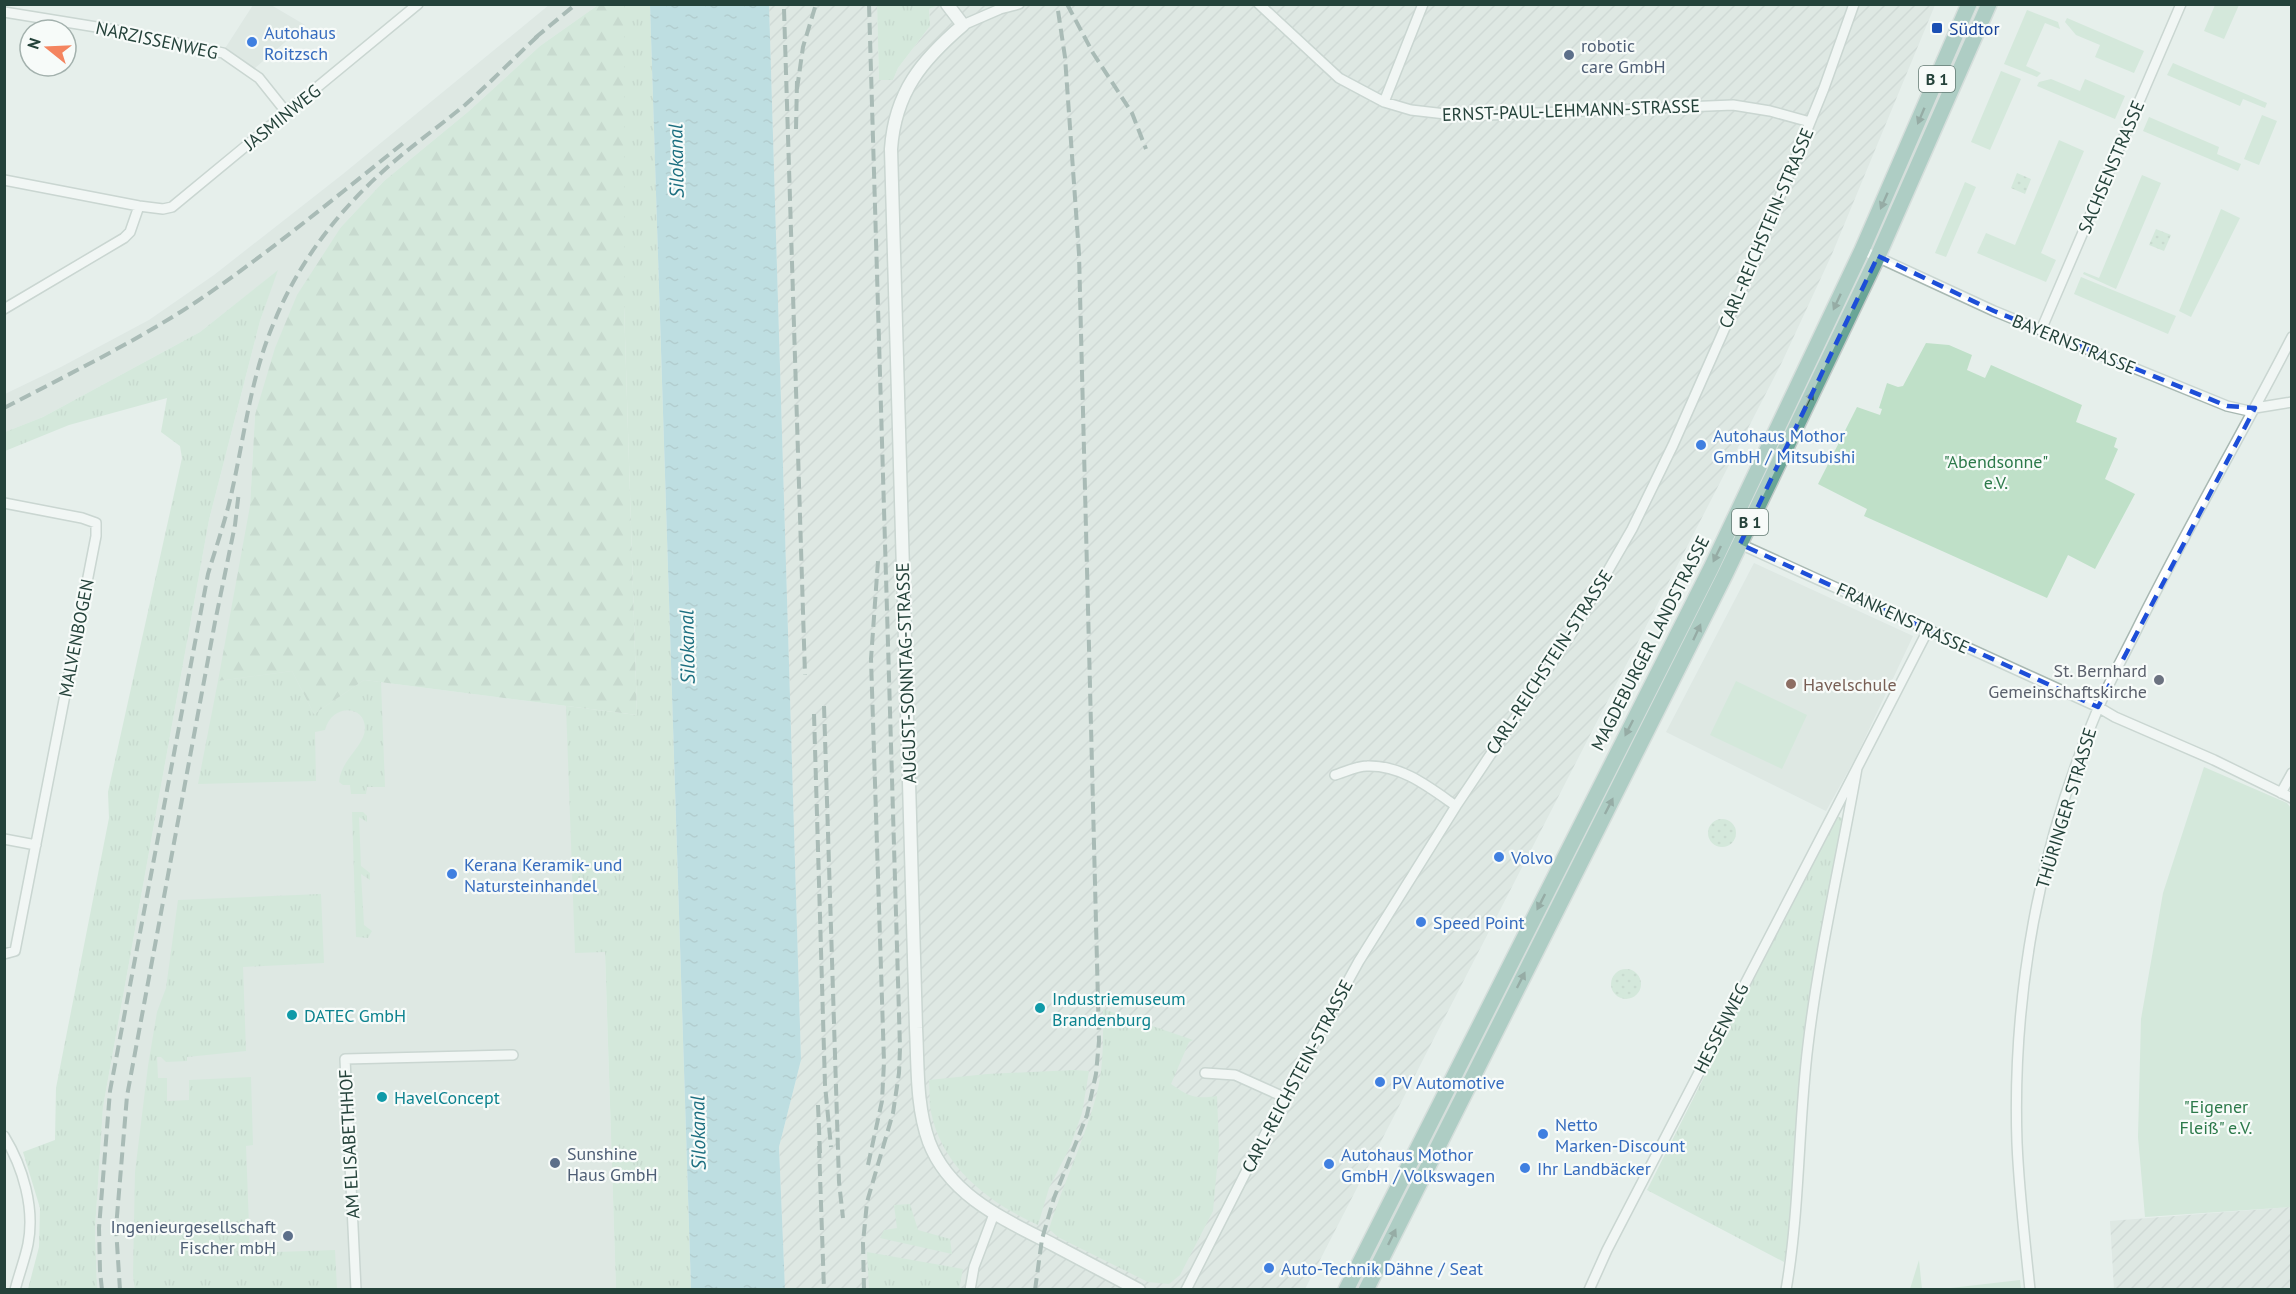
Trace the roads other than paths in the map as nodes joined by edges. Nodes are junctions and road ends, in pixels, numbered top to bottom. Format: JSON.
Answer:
{"nodes":[{"id":1,"x":947,"y":4,"type":"edge"},
{"id":2,"x":1019,"y":4,"type":"edge"},
{"id":3,"x":1259,"y":4,"type":"edge"},
{"id":4,"x":1423,"y":4,"type":"edge"},
{"id":5,"x":1854,"y":4,"type":"edge"},
{"id":6,"x":1969,"y":4,"type":"edge"},
{"id":7,"x":1989,"y":4,"type":"edge"},
{"id":8,"x":2181,"y":4,"type":"edge"},
{"id":9,"x":416,"y":5,"type":"edge"},
{"id":10,"x":4,"y":12,"type":"edge"},
{"id":11,"x":963,"y":25,"type":"junction"},
{"id":12,"x":1384,"y":102,"type":"junction"},
{"id":13,"x":287,"y":113,"type":"junction"},
{"id":14,"x":1810,"y":122,"type":"junction"},
{"id":15,"x":4,"y":180,"type":"edge"},
{"id":16,"x":139,"y":206,"type":"junction"},
{"id":17,"x":1862,"y":250,"type":"junction"},
{"id":18,"x":1878,"y":256,"type":"junction"},
{"id":19,"x":4,"y":309,"type":"edge"},
{"id":20,"x":2041,"y":330,"type":"junction"},
{"id":21,"x":2292,"y":336,"type":"edge"},
{"id":22,"x":2292,"y":402,"type":"edge"},
{"id":23,"x":2255,"y":408,"type":"junction"},
{"id":24,"x":4,"y":503,"type":"edge"},
{"id":25,"x":1740,"y":544,"type":"junction"},
{"id":26,"x":1928,"y":630,"type":"junction"},
{"id":27,"x":2098,"y":707,"type":"junction"},
{"id":28,"x":1857,"y":768,"type":"junction"},
{"id":29,"x":2292,"y":773,"type":"edge"},
{"id":30,"x":1335,"y":775,"type":"dead end"},
{"id":31,"x":2281,"y":793,"type":"junction"},
{"id":32,"x":2292,"y":798,"type":"edge"},
{"id":33,"x":1456,"y":806,"type":"junction"},
{"id":34,"x":4,"y":839,"type":"edge"},
{"id":35,"x":36,"y":845,"type":"junction"},
{"id":36,"x":4,"y":954,"type":"edge"},
{"id":37,"x":513,"y":1055,"type":"dead end"},
{"id":38,"x":1205,"y":1073,"type":"dead end"},
{"id":39,"x":1284,"y":1097,"type":"junction"},
{"id":40,"x":4,"y":1136,"type":"edge"},
{"id":41,"x":994,"y":1214,"type":"junction"},
{"id":42,"x":15,"y":1290,"type":"edge"},
{"id":43,"x":356,"y":1290,"type":"edge"},
{"id":44,"x":970,"y":1290,"type":"edge"},
{"id":45,"x":1139,"y":1290,"type":"edge"},
{"id":46,"x":1186,"y":1290,"type":"edge"},
{"id":47,"x":1346,"y":1290,"type":"edge"},
{"id":48,"x":1366,"y":1290,"type":"edge"},
{"id":49,"x":1589,"y":1290,"type":"edge"},
{"id":50,"x":1786,"y":1290,"type":"edge"},
{"id":51,"x":2030,"y":1290,"type":"edge"}],
"edges":[{"from":1,"to":11,"type":"street"},
{"from":2,"to":11,"type":"street","name":"AUGUST-SONNTAG-STRASSE"},
{"from":3,"to":12,"type":"street","name":"ERNST-PAUL-LEHMANN-STRASSE"},
{"from":4,"to":12,"type":"street"},
{"from":5,"to":14,"type":"street","name":"CARL-REICHSTEIN-STRASSE"},
{"from":6,"to":17,"type":"main road","name":"MAGDEBURGER LANDSTRASSE","number":"B 1","one_way":true},
{"from":7,"to":18,"type":"main road","name":"MAGDEBURGER LANDSTRASSE","number":"B 1"},
{"from":8,"to":20,"type":"street","name":"SACHSENSTRASSE"},
{"from":9,"to":13,"type":"street","name":"JASMINWEG"},
{"from":10,"to":13,"type":"street","name":"NARZISSENWEG"},
{"from":11,"to":41,"type":"street","name":"AUGUST-SONNTAG-STRASSE"},
{"from":12,"to":14,"type":"street","name":"ERNST-PAUL-LEHMANN-STRASSE"},
{"from":13,"to":16,"type":"street","name":"JASMINWEG"},
{"from":14,"to":33,"type":"street","name":"CARL-REICHSTEIN-STRASSE"},
{"from":15,"to":16,"type":"street","name":"JASMINWEG"},
{"from":16,"to":19,"type":"street"},
{"from":17,"to":18,"type":"street","name":"BAYERNSTRASSE"},
{"from":17,"to":47,"type":"main road","name":"MAGDEBURGER LANDSTRASSE","number":"B 1","one_way":true},
{"from":18,"to":20,"type":"street","name":"BAYERNSTRASSE"},
{"from":25,"to":18,"type":"main road","name":"MAGDEBURGER LANDSTRASSE","number":"B 1","one_way":true},
{"from":20,"to":23,"type":"street","name":"BAYERNSTRASSE"},
{"from":21,"to":23,"type":"street","name":"THÜRINGER STRASSE"},
{"from":22,"to":23,"type":"street","name":"BAYERNSTRASSE"},
{"from":23,"to":27,"type":"street","name":"THÜRINGER STRASSE"},
{"from":24,"to":35,"type":"street","name":"MALVENBOGEN"},
{"from":25,"to":26,"type":"street","name":"FRANKENSTRASSE"},
{"from":48,"to":25,"type":"main road","name":"MAGDEBURGER LANDSTRASSE","number":"B 1","one_way":true},
{"from":26,"to":27,"type":"street","name":"FRANKENSTRASSE"},
{"from":26,"to":28,"type":"street","name":"HESSENWEG"},
{"from":27,"to":31,"type":"street","name":"FRANKENSTRASSE"},
{"from":27,"to":51,"type":"street","name":"THÜRINGER STRASSE"},
{"from":28,"to":49,"type":"street","name":"HESSENWEG"},
{"from":28,"to":50,"type":"street","name":"HESSENWEG"},
{"from":29,"to":31,"type":"street"},
{"from":30,"to":33,"type":"street"},
{"from":31,"to":32,"type":"street","name":"FRANKENSTRASSE"},
{"from":33,"to":39,"type":"street","name":"CARL-REICHSTEIN-STRASSE"},
{"from":34,"to":35,"type":"street"},
{"from":35,"to":36,"type":"street"},
{"from":37,"to":43,"type":"street","name":"AM ELISABETHHOF"},
{"from":38,"to":39,"type":"street"},
{"from":39,"to":46,"type":"street","name":"CARL-REICHSTEIN-STRASSE"},
{"from":40,"to":42,"type":"street"},
{"from":41,"to":44,"type":"street"},
{"from":41,"to":45,"type":"street","name":"AUGUST-SONNTAG-STRASSE"}]}
